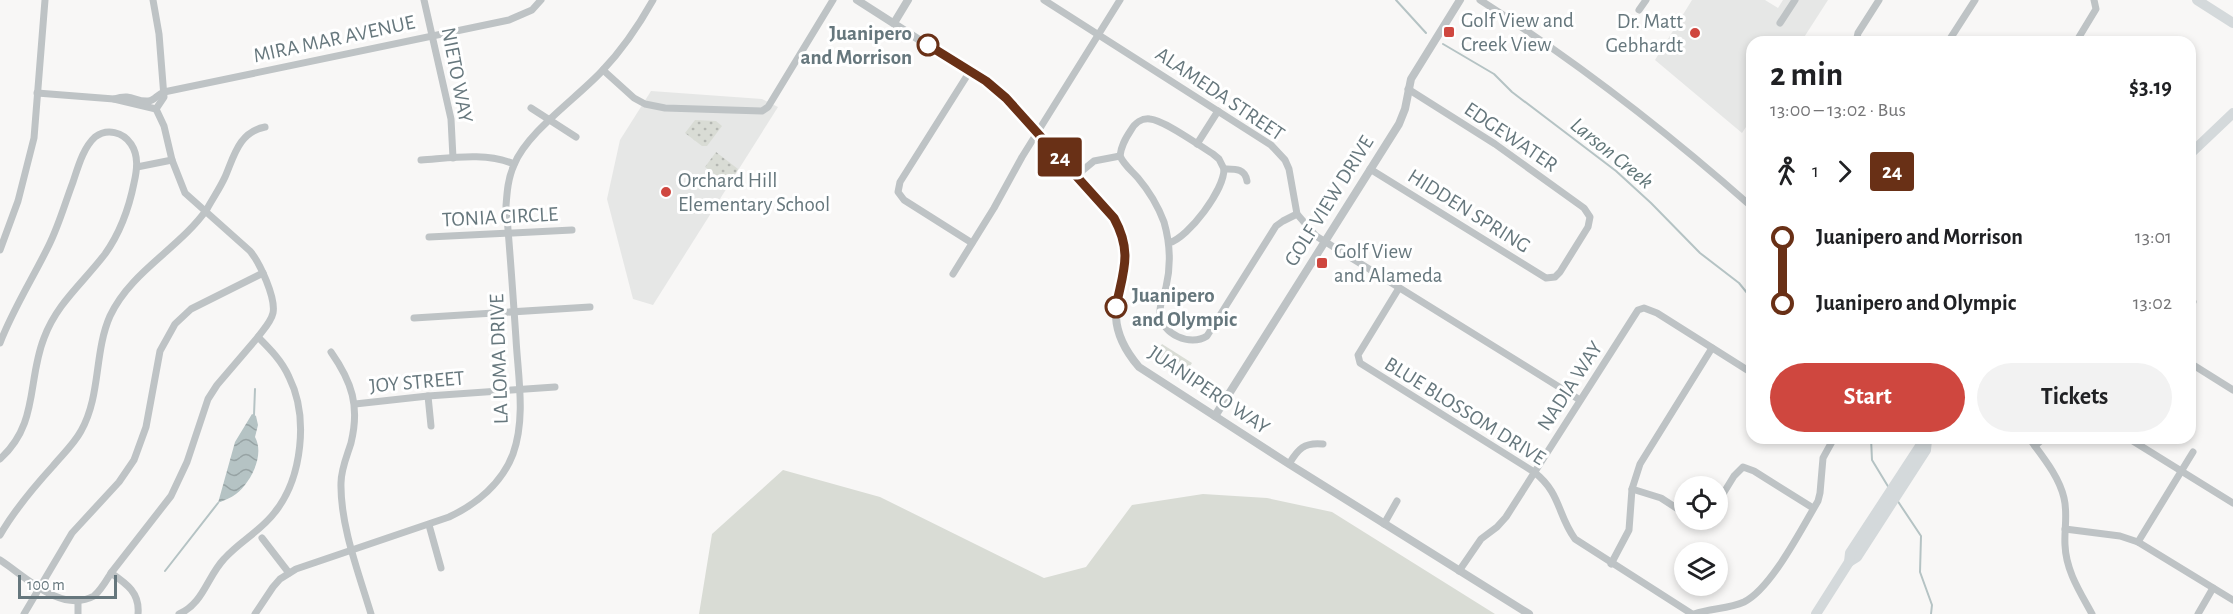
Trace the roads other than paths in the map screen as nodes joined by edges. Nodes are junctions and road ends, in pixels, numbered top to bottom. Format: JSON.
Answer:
{"nodes":[{"id":1,"x":45,"y":0,"type":"edge"},
{"id":2,"x":153,"y":0,"type":"edge"},
{"id":3,"x":424,"y":0,"type":"edge"},
{"id":4,"x":542,"y":0,"type":"edge"},
{"id":5,"x":653,"y":0,"type":"edge"},
{"id":6,"x":833,"y":0,"type":"edge"},
{"id":7,"x":857,"y":0,"type":"edge"},
{"id":8,"x":908,"y":0,"type":"edge"},
{"id":9,"x":1044,"y":0,"type":"edge"},
{"id":10,"x":1120,"y":0,"type":"edge"},
{"id":11,"x":1460,"y":0,"type":"edge"},
{"id":12,"x":1480,"y":0,"type":"edge"},
{"id":13,"x":1646,"y":0,"type":"edge"},
{"id":14,"x":1795,"y":0,"type":"edge"},
{"id":15,"x":1879,"y":0,"type":"edge"},
{"id":16,"x":1975,"y":0,"type":"edge"},
{"id":17,"x":2197,"y":0,"type":"edge"},
{"id":18,"x":2095,"y":1,"type":"edge"},
{"id":19,"x":1639,"y":10,"type":"dead end"},
{"id":20,"x":894,"y":23,"type":"junction"},
{"id":21,"x":1780,"y":23,"type":"dead end"},
{"id":22,"x":2233,"y":23,"type":"edge"},
{"id":23,"x":432,"y":34,"type":"junction"},
{"id":24,"x":1098,"y":34,"type":"junction"},
{"id":25,"x":1857,"y":36,"type":"edge"},
{"id":26,"x":1952,"y":36,"type":"edge"},
{"id":27,"x":2080,"y":36,"type":"edge"},
{"id":28,"x":603,"y":70,"type":"junction"},
{"id":29,"x":970,"y":71,"type":"junction"},
{"id":30,"x":1408,"y":89,"type":"junction"},
{"id":31,"x":164,"y":92,"type":"junction"},
{"id":32,"x":37,"y":93,"type":"junction"},
{"id":33,"x":114,"y":99,"type":"junction"},
{"id":34,"x":531,"y":108,"type":"dead end"},
{"id":35,"x":156,"y":109,"type":"junction"},
{"id":36,"x":1218,"y":111,"type":"junction"},
{"id":37,"x":2233,"y":113,"type":"edge"},
{"id":38,"x":550,"y":121,"type":"junction"},
{"id":39,"x":265,"y":127,"type":"dead end"},
{"id":40,"x":1037,"y":132,"type":"junction"},
{"id":41,"x":576,"y":137,"type":"dead end"},
{"id":42,"x":1197,"y":144,"type":"junction"},
{"id":43,"x":2196,"y":148,"type":"edge"},
{"id":44,"x":1120,"y":156,"type":"junction"},
{"id":45,"x":453,"y":158,"type":"junction"},
{"id":46,"x":171,"y":160,"type":"junction"},
{"id":47,"x":421,"y":160,"type":"dead end"},
{"id":48,"x":514,"y":164,"type":"junction"},
{"id":49,"x":137,"y":167,"type":"junction"},
{"id":50,"x":1224,"y":169,"type":"junction"},
{"id":51,"x":1370,"y":169,"type":"junction"},
{"id":52,"x":1077,"y":175,"type":"junction"},
{"id":53,"x":1246,"y":181,"type":"dead end"},
{"id":54,"x":1746,"y":201,"type":"edge"},
{"id":55,"x":205,"y":211,"type":"junction"},
{"id":56,"x":1297,"y":214,"type":"junction"},
{"id":57,"x":572,"y":230,"type":"dead end"},
{"id":58,"x":508,"y":233,"type":"junction"},
{"id":59,"x":429,"y":237,"type":"dead end"},
{"id":60,"x":1325,"y":241,"type":"junction"},
{"id":61,"x":972,"y":243,"type":"junction"},
{"id":62,"x":1169,"y":243,"type":"junction"},
{"id":63,"x":0,"y":250,"type":"edge"},
{"id":64,"x":263,"y":273,"type":"junction"},
{"id":65,"x":953,"y":274,"type":"dead end"},
{"id":66,"x":1550,"y":278,"type":"joint"},
{"id":67,"x":1399,"y":288,"type":"junction"},
{"id":68,"x":590,"y":307,"type":"dead end"},
{"id":69,"x":514,"y":310,"type":"junction"},
{"id":70,"x":414,"y":318,"type":"dead end"},
{"id":71,"x":258,"y":337,"type":"junction"},
{"id":72,"x":0,"y":343,"type":"edge"},
{"id":73,"x":1712,"y":348,"type":"junction"},
{"id":74,"x":332,"y":351,"type":"dead end"},
{"id":75,"x":2196,"y":367,"type":"edge"},
{"id":76,"x":1746,"y":369,"type":"edge"},
{"id":77,"x":555,"y":387,"type":"dead end"},
{"id":78,"x":519,"y":390,"type":"junction"},
{"id":79,"x":2233,"y":390,"type":"edge"},
{"id":80,"x":428,"y":396,"type":"junction"},
{"id":81,"x":1580,"y":400,"type":"junction"},
{"id":82,"x":355,"y":404,"type":"junction"},
{"id":83,"x":1215,"y":416,"type":"junction"},
{"id":84,"x":431,"y":426,"type":"dead end"},
{"id":85,"x":1323,"y":444,"type":"dead end"},
{"id":86,"x":1831,"y":444,"type":"edge"},
{"id":87,"x":1922,"y":444,"type":"edge"},
{"id":88,"x":2036,"y":444,"type":"edge"},
{"id":89,"x":2138,"y":444,"type":"edge"},
{"id":90,"x":2034,"y":446,"type":"joint"},
{"id":91,"x":2193,"y":452,"type":"dead end"},
{"id":92,"x":0,"y":459,"type":"edge"},
{"id":93,"x":1289,"y":464,"type":"junction"},
{"id":94,"x":2182,"y":471,"type":"junction"},
{"id":95,"x":1534,"y":472,"type":"junction"},
{"id":96,"x":1728,"y":486,"type":"edge"},
{"id":97,"x":1632,"y":489,"type":"junction"},
{"id":98,"x":1397,"y":501,"type":"dead end"},
{"id":99,"x":2233,"y":503,"type":"edge"},
{"id":100,"x":1674,"y":506,"type":"edge"},
{"id":101,"x":1813,"y":508,"type":"junction"},
{"id":102,"x":1384,"y":524,"type":"junction"},
{"id":103,"x":429,"y":525,"type":"junction"},
{"id":104,"x":2065,"y":529,"type":"junction"},
{"id":105,"x":0,"y":535,"type":"edge"},
{"id":106,"x":262,"y":538,"type":"dead end"},
{"id":107,"x":2138,"y":542,"type":"junction"},
{"id":108,"x":352,"y":549,"type":"junction"},
{"id":109,"x":0,"y":560,"type":"edge"},
{"id":110,"x":1611,"y":564,"type":"junction"},
{"id":111,"x":441,"y":568,"type":"dead end"},
{"id":112,"x":1459,"y":571,"type":"junction"},
{"id":113,"x":111,"y":573,"type":"junction"},
{"id":114,"x":289,"y":573,"type":"junction"},
{"id":115,"x":2213,"y":588,"type":"junction"},
{"id":116,"x":38,"y":589,"type":"junction"},
{"id":117,"x":2233,"y":600,"type":"edge"},
{"id":118,"x":78,"y":604,"type":"junction"},
{"id":119,"x":138,"y":613,"type":"edge"},
{"id":120,"x":24,"y":614,"type":"edge"},
{"id":121,"x":78,"y":614,"type":"edge"},
{"id":122,"x":148,"y":614,"type":"edge"},
{"id":123,"x":179,"y":614,"type":"edge"},
{"id":124,"x":255,"y":614,"type":"edge"},
{"id":125,"x":371,"y":614,"type":"edge"},
{"id":126,"x":1529,"y":614,"type":"edge"},
{"id":127,"x":1693,"y":614,"type":"edge"},
{"id":128,"x":1816,"y":614,"type":"edge"},
{"id":129,"x":2092,"y":614,"type":"edge"},
{"id":130,"x":2198,"y":614,"type":"edge"}],
"edges":[{"from":1,"to":32,"type":"street"},
{"from":2,"to":31,"type":"street"},
{"from":3,"to":23,"type":"street","name":"NIETO WAY"},
{"from":4,"to":23,"type":"street","name":"MIRA MAR AVENUE"},
{"from":5,"to":28,"type":"street","name":"LA LOMA DRIVE"},
{"from":6,"to":28,"type":"street"},
{"from":7,"to":20,"type":"street","name":"JUANIPERO WAY"},
{"from":8,"to":20,"type":"street"},
{"from":9,"to":24,"type":"street","name":"ALAMEDA STREET"},
{"from":10,"to":24,"type":"street"},
{"from":11,"to":30,"type":"street","name":"GOLF VIEW DRIVE"},
{"from":12,"to":54,"type":"street"},
{"from":13,"to":19,"type":"street"},
{"from":14,"to":21,"type":"street"},
{"from":15,"to":25,"type":"street"},
{"from":16,"to":26,"type":"street"},
{"from":17,"to":22,"type":"main road"},
{"from":18,"to":27,"type":"street"},
{"from":20,"to":29,"type":"street","name":"JUANIPERO WAY"},
{"from":23,"to":31,"type":"street","name":"MIRA MAR AVENUE"},
{"from":23,"to":45,"type":"street","name":"NIETO WAY"},
{"from":24,"to":36,"type":"street","name":"ALAMEDA STREET"},
{"from":24,"to":40,"type":"street"},
{"from":28,"to":38,"type":"street","name":"LA LOMA DRIVE"},
{"from":29,"to":40,"type":"street","name":"JUANIPERO WAY"},
{"from":29,"to":61,"type":"street"},
{"from":30,"to":51,"type":"street","name":"GOLF VIEW DRIVE"},
{"from":30,"to":66,"type":"street","name":"EDGEWATER"},
{"from":31,"to":33,"type":"street","name":"MIRA MAR AVENUE"},
{"from":31,"to":35,"type":"street"},
{"from":32,"to":33,"type":"street","name":"MIRA MAR AVENUE"},
{"from":32,"to":63,"type":"street"},
{"from":33,"to":35,"type":"street","name":"MIRA MAR AVENUE"},
{"from":34,"to":38,"type":"street"},
{"from":35,"to":46,"type":"street"},
{"from":36,"to":42,"type":"street"},
{"from":36,"to":56,"type":"street","name":"ALAMEDA STREET"},
{"from":37,"to":43,"type":"main road"},
{"from":38,"to":41,"type":"street"},
{"from":38,"to":48,"type":"street","name":"LA LOMA DRIVE"},
{"from":39,"to":55,"type":"street"},
{"from":40,"to":52,"type":"street","name":"JUANIPERO WAY"},
{"from":40,"to":61,"type":"street"},
{"from":42,"to":44,"type":"street"},
{"from":42,"to":50,"type":"street"},
{"from":44,"to":52,"type":"street"},
{"from":44,"to":62,"type":"street"},
{"from":45,"to":47,"type":"street"},
{"from":45,"to":48,"type":"street"},
{"from":46,"to":49,"type":"street"},
{"from":46,"to":55,"type":"street"},
{"from":48,"to":58,"type":"street","name":"LA LOMA DRIVE"},
{"from":49,"to":72,"type":"street"},
{"from":49,"to":92,"type":"street"},
{"from":50,"to":53,"type":"street"},
{"from":50,"to":62,"type":"street"},
{"from":51,"to":60,"type":"street","name":"GOLF VIEW DRIVE"},
{"from":51,"to":66,"type":"street","name":"HIDDEN SPRING"},
{"from":52,"to":83,"type":"street","name":"JUANIPERO WAY"},
{"from":55,"to":64,"type":"street"},
{"from":55,"to":105,"type":"street"},
{"from":56,"to":60,"type":"street"},
{"from":56,"to":62,"type":"street"},
{"from":57,"to":58,"type":"street","name":"TONIA CIRCLE"},
{"from":58,"to":59,"type":"street","name":"TONIA CIRCLE"},
{"from":58,"to":69,"type":"street","name":"LA LOMA DRIVE"},
{"from":60,"to":67,"type":"street"},
{"from":60,"to":83,"type":"street","name":"GOLF VIEW DRIVE"},
{"from":61,"to":65,"type":"street"},
{"from":64,"to":71,"type":"street"},
{"from":64,"to":116,"type":"street"},
{"from":67,"to":81,"type":"street"},
{"from":67,"to":95,"type":"street","name":"BLUE BLOSSOM DRIVE"},
{"from":68,"to":69,"type":"street"},
{"from":69,"to":70,"type":"street"},
{"from":69,"to":78,"type":"street","name":"LA LOMA DRIVE"},
{"from":71,"to":113,"type":"street"},
{"from":71,"to":123,"type":"street"},
{"from":73,"to":76,"type":"street"},
{"from":73,"to":81,"type":"street","name":"NADIA WAY"},
{"from":73,"to":97,"type":"street"},
{"from":74,"to":82,"type":"street"},
{"from":75,"to":79,"type":"street"},
{"from":77,"to":78,"type":"street","name":"JOY STREET"},
{"from":78,"to":80,"type":"street","name":"JOY STREET"},
{"from":78,"to":103,"type":"street","name":"LA LOMA DRIVE"},
{"from":80,"to":82,"type":"street","name":"JOY STREET"},
{"from":80,"to":84,"type":"street"},
{"from":81,"to":95,"type":"street","name":"NADIA WAY"},
{"from":82,"to":108,"type":"street"},
{"from":83,"to":93,"type":"street","name":"JUANIPERO WAY"},
{"from":85,"to":93,"type":"street"},
{"from":86,"to":101,"type":"street"},
{"from":87,"to":128,"type":"main road"},
{"from":88,"to":90,"type":"street"},
{"from":89,"to":94,"type":"street"},
{"from":90,"to":104,"type":"street"},
{"from":91,"to":94,"type":"street"},
{"from":93,"to":102,"type":"street","name":"JUANIPERO WAY"},
{"from":94,"to":99,"type":"street"},
{"from":94,"to":107,"type":"street"},
{"from":95,"to":110,"type":"street","name":"BLUE BLOSSOM DRIVE"},
{"from":95,"to":112,"type":"street","name":"NADIA WAY"},
{"from":96,"to":101,"type":"street"},
{"from":97,"to":100,"type":"street"},
{"from":97,"to":110,"type":"street"},
{"from":98,"to":102,"type":"street"},
{"from":101,"to":127,"type":"street"},
{"from":102,"to":112,"type":"street","name":"JUANIPERO WAY"},
{"from":103,"to":108,"type":"street","name":"LA LOMA DRIVE"},
{"from":103,"to":111,"type":"street"},
{"from":104,"to":107,"type":"street"},
{"from":104,"to":129,"type":"street"},
{"from":106,"to":114,"type":"street"},
{"from":107,"to":115,"type":"street"},
{"from":108,"to":114,"type":"street","name":"LA LOMA DRIVE"},
{"from":108,"to":125,"type":"street"},
{"from":109,"to":116,"type":"street"},
{"from":110,"to":127,"type":"street","name":"BLUE BLOSSOM DRIVE"},
{"from":112,"to":126,"type":"street","name":"JUANIPERO WAY"},
{"from":113,"to":118,"type":"street"},
{"from":113,"to":119,"type":"street"},
{"from":114,"to":124,"type":"street","name":"LA LOMA DRIVE"},
{"from":115,"to":117,"type":"street"},
{"from":115,"to":130,"type":"street"},
{"from":116,"to":118,"type":"street"},
{"from":116,"to":120,"type":"street"},
{"from":118,"to":121,"type":"street"},
{"from":119,"to":122,"type":"street"}]}
